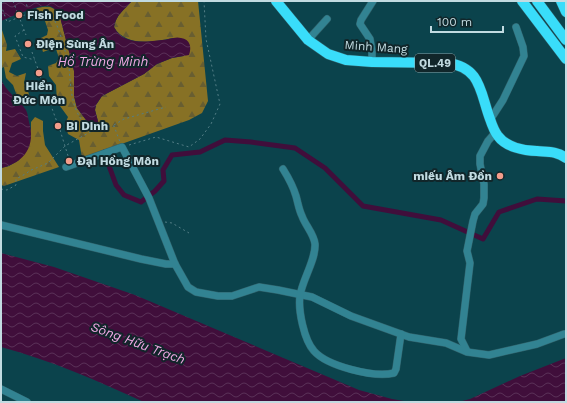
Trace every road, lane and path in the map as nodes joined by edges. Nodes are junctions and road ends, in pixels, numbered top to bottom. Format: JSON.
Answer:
{"nodes":[{"id":1,"x":13,"y":1,"type":"edge"},
{"id":2,"x":25,"y":1,"type":"edge"},
{"id":3,"x":204,"y":1,"type":"edge"},
{"id":4,"x":276,"y":1,"type":"edge"},
{"id":5,"x":373,"y":1,"type":"edge"},
{"id":6,"x":517,"y":1,"type":"edge"},
{"id":7,"x":522,"y":1,"type":"edge"},
{"id":8,"x":537,"y":1,"type":"edge"},
{"id":9,"x":561,"y":1,"type":"edge"},
{"id":10,"x":1,"y":5,"type":"edge"},
{"id":11,"x":566,"y":12,"type":"edge"},
{"id":12,"x":30,"y":13,"type":"junction"},
{"id":13,"x":19,"y":18,"type":"junction"},
{"id":14,"x":327,"y":19,"type":"dead end"},
{"id":15,"x":516,"y":28,"type":"dead end"},
{"id":16,"x":24,"y":30,"type":"junction"},
{"id":17,"x":26,"y":35,"type":"dead end"},
{"id":18,"x":308,"y":40,"type":"junction"},
{"id":19,"x":566,"y":40,"type":"edge"},
{"id":20,"x":557,"y":47,"type":"junction"},
{"id":21,"x":32,"y":52,"type":"dead end"},
{"id":22,"x":566,"y":59,"type":"edge"},
{"id":23,"x":35,"y":60,"type":"junction"},
{"id":24,"x":372,"y":62,"type":"junction"},
{"id":25,"x":38,"y":69,"type":"dead end"},
{"id":26,"x":40,"y":76,"type":"dead end"},
{"id":27,"x":166,"y":107,"type":"dead end"},
{"id":28,"x":490,"y":120,"type":"junction"},
{"id":29,"x":57,"y":122,"type":"dead end"},
{"id":30,"x":114,"y":126,"type":"junction"},
{"id":31,"x":60,"y":130,"type":"dead end"},
{"id":32,"x":93,"y":131,"type":"junction"},
{"id":33,"x":495,"y":132,"type":"junction"},
{"id":34,"x":65,"y":146,"type":"junction"},
{"id":35,"x":122,"y":147,"type":"junction"},
{"id":36,"x":566,"y":151,"type":"edge"},
{"id":37,"x":553,"y":152,"type":"junction"},
{"id":38,"x":566,"y":158,"type":"edge"},
{"id":39,"x":67,"y":164,"type":"joint"},
{"id":40,"x":283,"y":169,"type":"dead end"},
{"id":41,"x":1,"y":189,"type":"edge"},
{"id":42,"x":159,"y":222,"type":"junction"},
{"id":43,"x":1,"y":225,"type":"edge"},
{"id":44,"x":189,"y":233,"type":"dead end"},
{"id":45,"x":175,"y":264,"type":"junction"},
{"id":46,"x":300,"y":295,"type":"junction"},
{"id":47,"x":401,"y":334,"type":"junction"},
{"id":48,"x":566,"y":334,"type":"edge"},
{"id":49,"x":467,"y":352,"type":"junction"},
{"id":50,"x":1,"y":388,"type":"edge"},
{"id":51,"x":27,"y":402,"type":"edge"}],
"edges":[{"from":1,"to":13,"type":"path"},
{"from":2,"to":12,"type":"path"},
{"from":3,"to":35,"type":"path"},
{"from":4,"to":18,"type":"highway","name":"Minh Mang","number":"QL.49"},
{"from":5,"to":24,"type":"street"},
{"from":6,"to":20,"type":"highway"},
{"from":7,"to":20,"type":"highway"},
{"from":8,"to":19,"type":"highway"},
{"from":9,"to":11,"type":"highway"},
{"from":10,"to":13,"type":"path"},
{"from":12,"to":13,"type":"path"},
{"from":12,"to":32,"type":"path"},
{"from":13,"to":16,"type":"path"},
{"from":14,"to":18,"type":"street"},
{"from":15,"to":28,"type":"street"},
{"from":16,"to":17,"type":"path"},
{"from":16,"to":23,"type":"path"},
{"from":18,"to":24,"type":"highway","name":"Minh Mang","number":"QL.49"},
{"from":20,"to":22,"type":"highway"},
{"from":21,"to":23,"type":"path"},
{"from":23,"to":25,"type":"path"},
{"from":24,"to":28,"type":"highway","name":"Minh Mang","number":"QL.49"},
{"from":26,"to":29,"type":"path"},
{"from":27,"to":30,"type":"path"},
{"from":28,"to":33,"type":"highway","name":"Minh Mang","number":"QL.49"},
{"from":30,"to":32,"type":"path"},
{"from":30,"to":35,"type":"path"},
{"from":31,"to":34,"type":"path"},
{"from":32,"to":34,"type":"path"},
{"from":33,"to":37,"type":"highway","name":"Minh Mang","number":"QL.49"},
{"from":33,"to":49,"type":"street"},
{"from":34,"to":39,"type":"path"},
{"from":34,"to":41,"type":"path"},
{"from":35,"to":39,"type":"street"},
{"from":35,"to":42,"type":"street"},
{"from":36,"to":37,"type":"street"},
{"from":37,"to":38,"type":"highway","name":"Minh Mang","number":"QL.49"},
{"from":40,"to":46,"type":"street"},
{"from":42,"to":44,"type":"path"},
{"from":42,"to":45,"type":"street"},
{"from":43,"to":45,"type":"street"},
{"from":45,"to":46,"type":"street"},
{"from":46,"to":47,"type":"street"},
{"from":46,"to":47,"type":"street"},
{"from":47,"to":49,"type":"street"},
{"from":48,"to":49,"type":"street"},
{"from":50,"to":51,"type":"street"}]}
